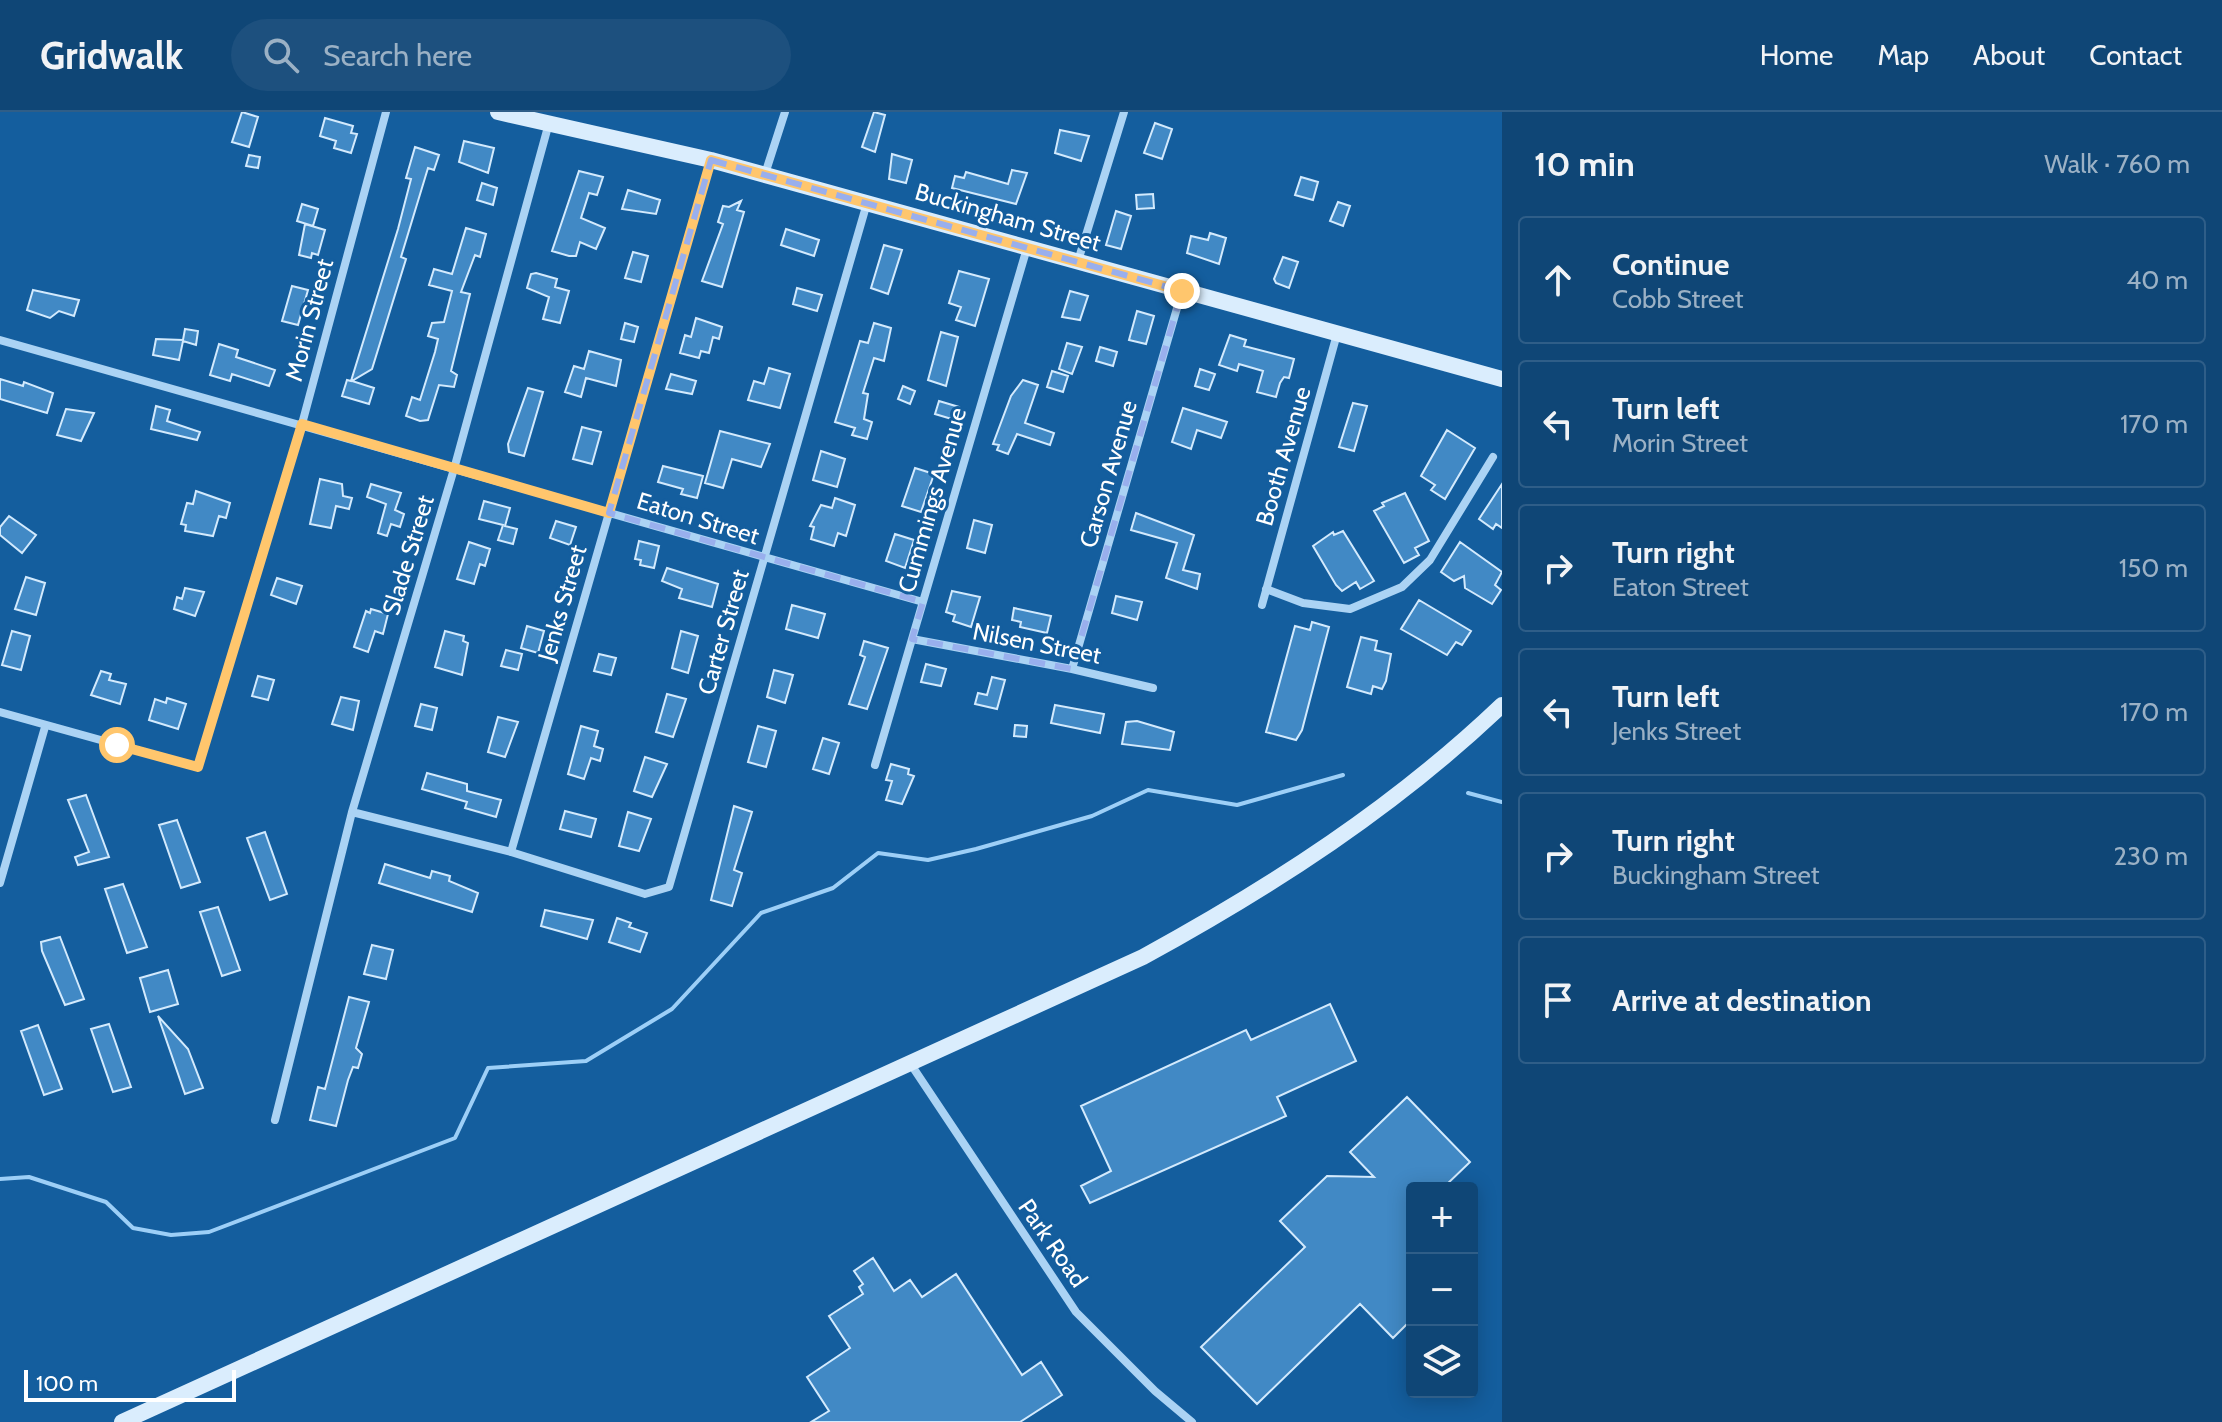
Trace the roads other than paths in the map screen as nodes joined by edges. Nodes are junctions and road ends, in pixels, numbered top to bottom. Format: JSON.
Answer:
{"nodes":[{"id":1,"x":386,"y":112,"type":"edge"},
{"id":2,"x":498,"y":112,"type":"edge"},
{"id":3,"x":785,"y":112,"type":"edge"},
{"id":4,"x":1124,"y":112,"type":"edge"},
{"id":5,"x":549,"y":123,"type":"junction"},
{"id":6,"x":711,"y":160,"type":"junction"},
{"id":7,"x":765,"y":175,"type":"junction"},
{"id":8,"x":867,"y":203,"type":"junction"},
{"id":9,"x":1027,"y":248,"type":"junction"},
{"id":10,"x":1078,"y":262,"type":"junction"},
{"id":11,"x":1182,"y":291,"type":"junction"},
{"id":12,"x":1337,"y":334,"type":"junction"},
{"id":13,"x":0,"y":340,"type":"edge"},
{"id":14,"x":1502,"y":379,"type":"edge"},
{"id":15,"x":302,"y":424,"type":"junction"},
{"id":16,"x":1493,"y":457,"type":"dead end"},
{"id":17,"x":454,"y":469,"type":"junction"},
{"id":18,"x":609,"y":513,"type":"junction"},
{"id":19,"x":765,"y":559,"type":"junction"},
{"id":20,"x":1266,"y":589,"type":"junction"},
{"id":21,"x":923,"y":602,"type":"junction"},
{"id":22,"x":1262,"y":605,"type":"dead end"},
{"id":23,"x":912,"y":639,"type":"junction"},
{"id":24,"x":1072,"y":669,"type":"junction"},
{"id":25,"x":1153,"y":688,"type":"dead end"},
{"id":26,"x":1502,"y":705,"type":"edge"},
{"id":27,"x":0,"y":712,"type":"edge"},
{"id":28,"x":45,"y":727,"type":"junction"},
{"id":29,"x":875,"y":765,"type":"dead end"},
{"id":30,"x":352,"y":812,"type":"junction"},
{"id":31,"x":511,"y":852,"type":"junction"},
{"id":32,"x":0,"y":883,"type":"edge"},
{"id":33,"x":910,"y":1062,"type":"junction"},
{"id":34,"x":275,"y":1120,"type":"dead end"},
{"id":35,"x":122,"y":1422,"type":"edge"},
{"id":36,"x":1192,"y":1422,"type":"edge"}],
"edges":[{"from":1,"to":15,"type":"street","name":"Morin Street"},
{"from":2,"to":5,"type":"main road","name":"Buckingham Street"},
{"from":3,"to":7,"type":"street"},
{"from":4,"to":10,"type":"street"},
{"from":5,"to":6,"type":"main road","name":"Buckingham Street"},
{"from":5,"to":17,"type":"street","name":"Slade Street"},
{"from":6,"to":7,"type":"main road","name":"Buckingham Street"},
{"from":6,"to":18,"type":"street","name":"Jenks Street"},
{"from":7,"to":8,"type":"main road","name":"Buckingham Street"},
{"from":8,"to":9,"type":"main road","name":"Buckingham Street"},
{"from":8,"to":19,"type":"street","name":"Carter Street"},
{"from":9,"to":10,"type":"main road","name":"Buckingham Street"},
{"from":9,"to":21,"type":"street","name":"Cummings Avenue"},
{"from":10,"to":11,"type":"main road","name":"Buckingham Street"},
{"from":11,"to":12,"type":"main road","name":"Buckingham Street"},
{"from":11,"to":24,"type":"street","name":"Carson Avenue"},
{"from":12,"to":14,"type":"main road","name":"Buckingham Street"},
{"from":12,"to":20,"type":"street","name":"Booth Avenue"},
{"from":13,"to":15,"type":"street","name":"Eaton Street"},
{"from":15,"to":17,"type":"street","name":"Eaton Street"},
{"from":15,"to":28,"type":"street","name":"Morin Street"},
{"from":16,"to":20,"type":"street"},
{"from":17,"to":18,"type":"street","name":"Eaton Street"},
{"from":17,"to":30,"type":"street","name":"Slade Street"},
{"from":18,"to":19,"type":"street","name":"Eaton Street"},
{"from":18,"to":31,"type":"street","name":"Jenks Street"},
{"from":19,"to":21,"type":"street","name":"Eaton Street"},
{"from":19,"to":31,"type":"street","name":"Carter Street"},
{"from":20,"to":22,"type":"street","name":"Booth Avenue"},
{"from":21,"to":23,"type":"street","name":"Cummings Avenue"},
{"from":23,"to":24,"type":"street","name":"Nilsen Street"},
{"from":23,"to":29,"type":"street","name":"Cummings Avenue"},
{"from":24,"to":25,"type":"street","name":"Nilsen Street"},
{"from":26,"to":33,"type":"main road"},
{"from":27,"to":28,"type":"street"},
{"from":28,"to":32,"type":"street"},
{"from":30,"to":31,"type":"street"},
{"from":30,"to":34,"type":"street","name":"Slade Street"},
{"from":33,"to":35,"type":"main road"},
{"from":33,"to":36,"type":"street","name":"Park Road"}]}
